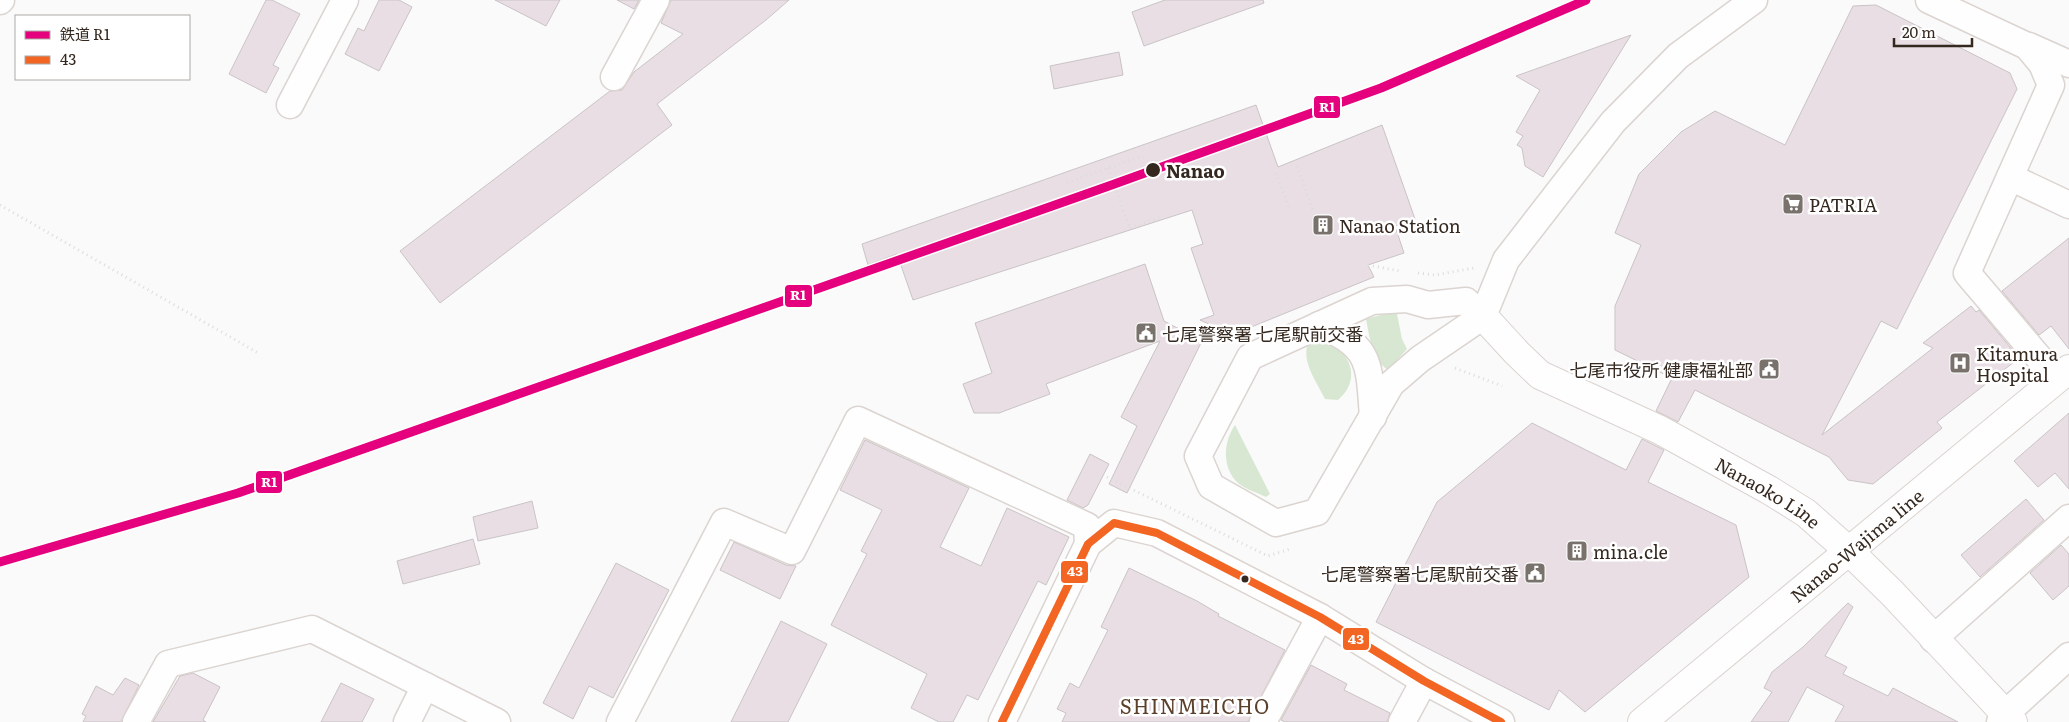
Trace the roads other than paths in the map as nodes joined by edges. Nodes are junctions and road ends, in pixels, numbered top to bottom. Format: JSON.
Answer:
{"nodes":[{"id":1,"x":345,"y":0,"type":"edge"},
{"id":2,"x":656,"y":0,"type":"edge"},
{"id":3,"x":1754,"y":0,"type":"edge"},
{"id":4,"x":1929,"y":0,"type":"edge"},
{"id":5,"x":2027,"y":46,"type":"junction"},
{"id":6,"x":2069,"y":64,"type":"edge"},
{"id":7,"x":614,"y":77,"type":"dead end"},
{"id":8,"x":290,"y":105,"type":"dead end"},
{"id":9,"x":2010,"y":177,"type":"junction"},
{"id":10,"x":2069,"y":205,"type":"edge"},
{"id":11,"x":1483,"y":316,"type":"junction"},
{"id":12,"x":1319,"y":325,"type":"junction"},
{"id":13,"x":2063,"y":374,"type":"edge"},
{"id":14,"x":1372,"y":417,"type":"junction"},
{"id":15,"x":2069,"y":518,"type":"edge"},
{"id":16,"x":1088,"y":544,"type":"junction"},
{"id":17,"x":1850,"y":552,"type":"junction"},
{"id":18,"x":1320,"y":617,"type":"junction"},
{"id":19,"x":1933,"y":639,"type":"junction"},
{"id":20,"x":2069,"y":656,"type":"edge"},
{"id":21,"x":1424,"y":681,"type":"junction"},
{"id":22,"x":425,"y":686,"type":"junction"},
{"id":23,"x":2006,"y":719,"type":"edge"},
{"id":24,"x":136,"y":722,"type":"edge"},
{"id":25,"x":407,"y":722,"type":"edge"},
{"id":26,"x":497,"y":722,"type":"edge"},
{"id":27,"x":620,"y":722,"type":"edge"},
{"id":28,"x":1002,"y":722,"type":"edge"},
{"id":29,"x":1263,"y":722,"type":"edge"},
{"id":30,"x":1402,"y":722,"type":"edge"},
{"id":31,"x":1501,"y":722,"type":"edge"},
{"id":32,"x":1642,"y":722,"type":"edge"}],
"edges":[{"from":1,"to":8,"type":"street"},
{"from":2,"to":7,"type":"street"},
{"from":3,"to":11,"type":"street"},
{"from":4,"to":5,"type":"street"},
{"from":5,"to":6,"type":"street"},
{"from":5,"to":9,"type":"street"},
{"from":9,"to":10,"type":"street"},
{"from":9,"to":13,"type":"street"},
{"from":11,"to":12,"type":"street"},
{"from":11,"to":14,"type":"street"},
{"from":11,"to":17,"type":"main road","name":"Nanaoko Line"},
{"from":12,"to":14,"type":"street"},
{"from":12,"to":14,"type":"street"},
{"from":13,"to":17,"type":"main road","name":"Nanao-Wajima line"},
{"from":15,"to":19,"type":"street"},
{"from":16,"to":18,"type":"street"},
{"from":16,"to":27,"type":"street"},
{"from":16,"to":28,"type":"street"},
{"from":17,"to":19,"type":"main road","name":"Nanaoko Line"},
{"from":17,"to":32,"type":"main road","name":"Nanao-Wajima line"},
{"from":18,"to":21,"type":"street"},
{"from":18,"to":29,"type":"street"},
{"from":19,"to":23,"type":"main road","name":"Nanaoko Line"},
{"from":20,"to":23,"type":"street"},
{"from":21,"to":30,"type":"street"},
{"from":21,"to":31,"type":"street"},
{"from":22,"to":24,"type":"street"},
{"from":22,"to":25,"type":"street"},
{"from":22,"to":26,"type":"street"}]}
